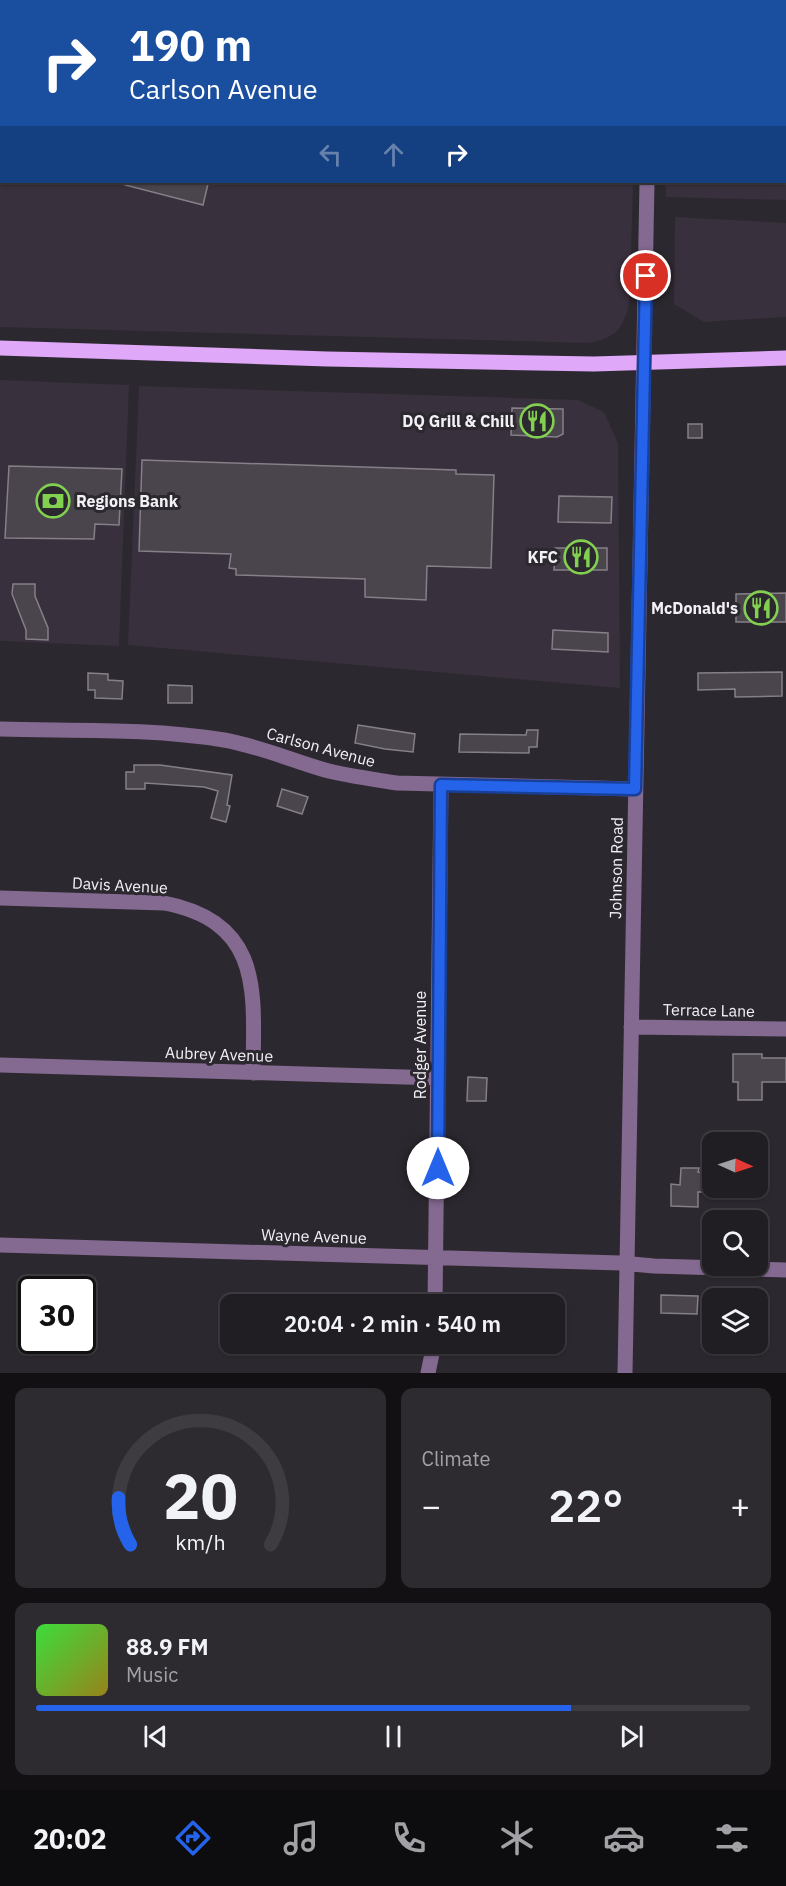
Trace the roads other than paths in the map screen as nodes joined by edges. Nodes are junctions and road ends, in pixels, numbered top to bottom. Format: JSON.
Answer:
{"nodes":[{"id":1,"x":647,"y":183,"type":"edge"},
{"id":2,"x":0,"y":348,"type":"edge"},
{"id":3,"x":786,"y":358,"type":"edge"},
{"id":4,"x":645,"y":364,"type":"junction"},
{"id":5,"x":0,"y":729,"type":"edge"},
{"id":6,"x":441,"y":785,"type":"junction"},
{"id":7,"x":635,"y":789,"type":"junction"},
{"id":8,"x":0,"y":898,"type":"edge"},
{"id":9,"x":631,"y":1027,"type":"junction"},
{"id":10,"x":786,"y":1029,"type":"edge"},
{"id":11,"x":0,"y":1065,"type":"edge"},
{"id":12,"x":253,"y":1073,"type":"junction"},
{"id":13,"x":438,"y":1078,"type":"junction"},
{"id":14,"x":0,"y":1245,"type":"edge"},
{"id":15,"x":437,"y":1257,"type":"junction"},
{"id":16,"x":627,"y":1264,"type":"junction"},
{"id":17,"x":786,"y":1270,"type":"edge"},
{"id":18,"x":435,"y":1294,"type":"edge"},
{"id":19,"x":432,"y":1354,"type":"edge"},
{"id":20,"x":428,"y":1373,"type":"edge"},
{"id":21,"x":625,"y":1373,"type":"edge"}],
"edges":[{"from":1,"to":4,"type":"street","name":"Johnson Road"},
{"from":2,"to":4,"type":"main road"},
{"from":3,"to":4,"type":"main road"},
{"from":4,"to":7,"type":"street","name":"Johnson Road"},
{"from":5,"to":6,"type":"street","name":"Carlson Avenue"},
{"from":6,"to":7,"type":"street","name":"Carlson Avenue"},
{"from":6,"to":13,"type":"street","name":"Rodger Avenue"},
{"from":7,"to":9,"type":"street","name":"Johnson Road"},
{"from":8,"to":12,"type":"street","name":"Davis Avenue"},
{"from":9,"to":10,"type":"street","name":"Terrace Lane"},
{"from":9,"to":16,"type":"street","name":"Johnson Road"},
{"from":11,"to":12,"type":"street","name":"Aubrey Avenue"},
{"from":12,"to":13,"type":"street","name":"Aubrey Avenue"},
{"from":13,"to":15,"type":"street","name":"Rodger Avenue"},
{"from":14,"to":15,"type":"street","name":"Wayne Avenue"},
{"from":15,"to":16,"type":"street","name":"Wayne Avenue"},
{"from":15,"to":18,"type":"street","name":"Rodger Avenue"},
{"from":16,"to":17,"type":"street","name":"Wayne Avenue"},
{"from":16,"to":21,"type":"street","name":"Johnson Road"},
{"from":19,"to":20,"type":"street"}]}
